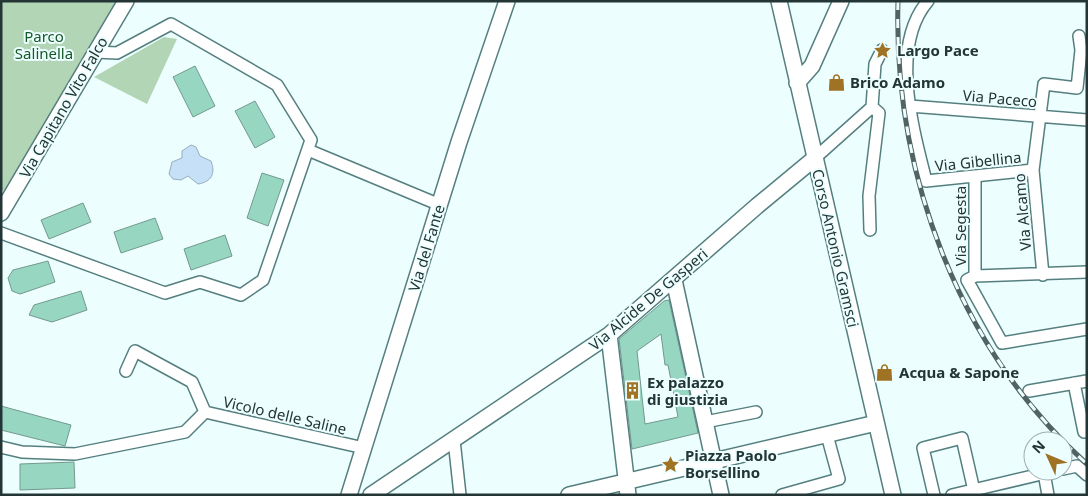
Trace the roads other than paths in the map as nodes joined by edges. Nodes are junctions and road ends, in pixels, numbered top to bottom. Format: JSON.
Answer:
{"nodes":[{"id":1,"x":126,"y":1,"type":"edge"},
{"id":2,"x":507,"y":1,"type":"edge"},
{"id":3,"x":779,"y":1,"type":"edge"},
{"id":4,"x":841,"y":1,"type":"edge"},
{"id":5,"x":928,"y":1,"type":"edge"},
{"id":6,"x":1079,"y":36,"type":"dead end"},
{"id":7,"x":882,"y":50,"type":"dead end"},
{"id":8,"x":96,"y":52,"type":"junction"},
{"id":9,"x":797,"y":83,"type":"junction"},
{"id":10,"x":910,"y":106,"type":"junction"},
{"id":11,"x":872,"y":107,"type":"junction"},
{"id":12,"x":1039,"y":117,"type":"junction"},
{"id":13,"x":1087,"y":120,"type":"edge"},
{"id":14,"x":308,"y":150,"type":"junction"},
{"id":15,"x":815,"y":158,"type":"junction"},
{"id":16,"x":1033,"y":170,"type":"junction"},
{"id":17,"x":975,"y":176,"type":"junction"},
{"id":18,"x":440,"y":205,"type":"junction"},
{"id":19,"x":1,"y":213,"type":"edge"},
{"id":20,"x":870,"y":230,"type":"dead end"},
{"id":21,"x":1,"y":233,"type":"edge"},
{"id":22,"x":1087,"y":272,"type":"edge"},
{"id":23,"x":1043,"y":275,"type":"junction"},
{"id":24,"x":971,"y":278,"type":"junction"},
{"id":25,"x":674,"y":280,"type":"junction"},
{"id":26,"x":1087,"y":329,"type":"edge"},
{"id":27,"x":609,"y":335,"type":"junction"},
{"id":28,"x":126,"y":371,"type":"dead end"},
{"id":29,"x":1087,"y":380,"type":"edge"},
{"id":30,"x":1074,"y":383,"type":"junction"},
{"id":31,"x":1029,"y":391,"type":"dead end"},
{"id":32,"x":205,"y":412,"type":"junction"},
{"id":33,"x":756,"y":412,"type":"dead end"},
{"id":34,"x":876,"y":423,"type":"junction"},
{"id":35,"x":706,"y":426,"type":"junction"},
{"id":36,"x":1084,"y":432,"type":"dead end"},
{"id":37,"x":827,"y":435,"type":"junction"},
{"id":38,"x":454,"y":440,"type":"junction"},
{"id":39,"x":1,"y":447,"type":"edge"},
{"id":40,"x":364,"y":448,"type":"junction"},
{"id":41,"x":717,"y":464,"type":"junction"},
{"id":42,"x":1073,"y":467,"type":"edge"},
{"id":43,"x":1087,"y":475,"type":"edge"},
{"id":44,"x":1023,"y":479,"type":"edge"},
{"id":45,"x":1049,"y":481,"type":"edge"},
{"id":46,"x":626,"y":488,"type":"edge"},
{"id":47,"x":975,"y":492,"type":"edge"},
{"id":48,"x":349,"y":495,"type":"edge"},
{"id":49,"x":371,"y":495,"type":"edge"},
{"id":50,"x":460,"y":495,"type":"edge"},
{"id":51,"x":569,"y":495,"type":"edge"},
{"id":52,"x":721,"y":495,"type":"edge"},
{"id":53,"x":782,"y":495,"type":"edge"},
{"id":54,"x":893,"y":495,"type":"edge"},
{"id":55,"x":934,"y":495,"type":"edge"},
{"id":56,"x":952,"y":495,"type":"edge"},
{"id":57,"x":1048,"y":495,"type":"edge"}],
"edges":[{"from":1,"to":8,"type":"street","name":"Via Capitano Vito Falco"},
{"from":2,"to":18,"type":"street","name":"Via del Fante"},
{"from":3,"to":9,"type":"street","name":"Corso Antonio Gramsci"},
{"from":4,"to":9,"type":"street"},
{"from":5,"to":10,"type":"street"},
{"from":6,"to":12,"type":"street","name":"Via Alcamo"},
{"from":7,"to":11,"type":"street"},
{"from":8,"to":14,"type":"street"},
{"from":8,"to":19,"type":"street","name":"Via Capitano Vito Falco"},
{"from":9,"to":15,"type":"street","name":"Corso Antonio Gramsci"},
{"from":10,"to":12,"type":"street","name":"Via Paceco"},
{"from":10,"to":17,"type":"street","name":"Via Gibellina"},
{"from":11,"to":15,"type":"street","name":"Via Alcide De Gasperi"},
{"from":11,"to":20,"type":"street"},
{"from":12,"to":13,"type":"street","name":"Via Paceco"},
{"from":12,"to":16,"type":"street","name":"Via Alcamo"},
{"from":14,"to":18,"type":"street"},
{"from":14,"to":21,"type":"street"},
{"from":15,"to":25,"type":"street","name":"Via Alcide De Gasperi"},
{"from":15,"to":34,"type":"street","name":"Corso Antonio Gramsci"},
{"from":16,"to":17,"type":"street","name":"Via Gibellina"},
{"from":16,"to":23,"type":"street","name":"Via Alcamo"},
{"from":17,"to":24,"type":"street","name":"Via Segesta"},
{"from":18,"to":40,"type":"street","name":"Via del Fante"},
{"from":22,"to":23,"type":"street"},
{"from":23,"to":24,"type":"street"},
{"from":24,"to":26,"type":"street"},
{"from":25,"to":27,"type":"street","name":"Via Alcide De Gasperi"},
{"from":25,"to":35,"type":"street"},
{"from":27,"to":38,"type":"street","name":"Via Alcide De Gasperi"},
{"from":27,"to":46,"type":"street"},
{"from":28,"to":32,"type":"street"},
{"from":29,"to":30,"type":"street"},
{"from":30,"to":31,"type":"street"},
{"from":30,"to":36,"type":"street"},
{"from":32,"to":39,"type":"street","name":"Vicolo delle Saline"},
{"from":32,"to":40,"type":"street","name":"Vicolo delle Saline"},
{"from":33,"to":35,"type":"street"},
{"from":34,"to":37,"type":"street"},
{"from":34,"to":54,"type":"street","name":"Corso Antonio Gramsci"},
{"from":35,"to":41,"type":"street"},
{"from":37,"to":41,"type":"street"},
{"from":37,"to":53,"type":"street"},
{"from":38,"to":49,"type":"street","name":"Via Alcide De Gasperi"},
{"from":38,"to":50,"type":"street"},
{"from":40,"to":48,"type":"street","name":"Via del Fante"},
{"from":41,"to":46,"type":"street"},
{"from":41,"to":52,"type":"street"},
{"from":42,"to":43,"type":"street"},
{"from":44,"to":47,"type":"street"},
{"from":45,"to":57,"type":"street"},
{"from":46,"to":51,"type":"street"},
{"from":47,"to":55,"type":"street"},
{"from":47,"to":56,"type":"street"}]}
